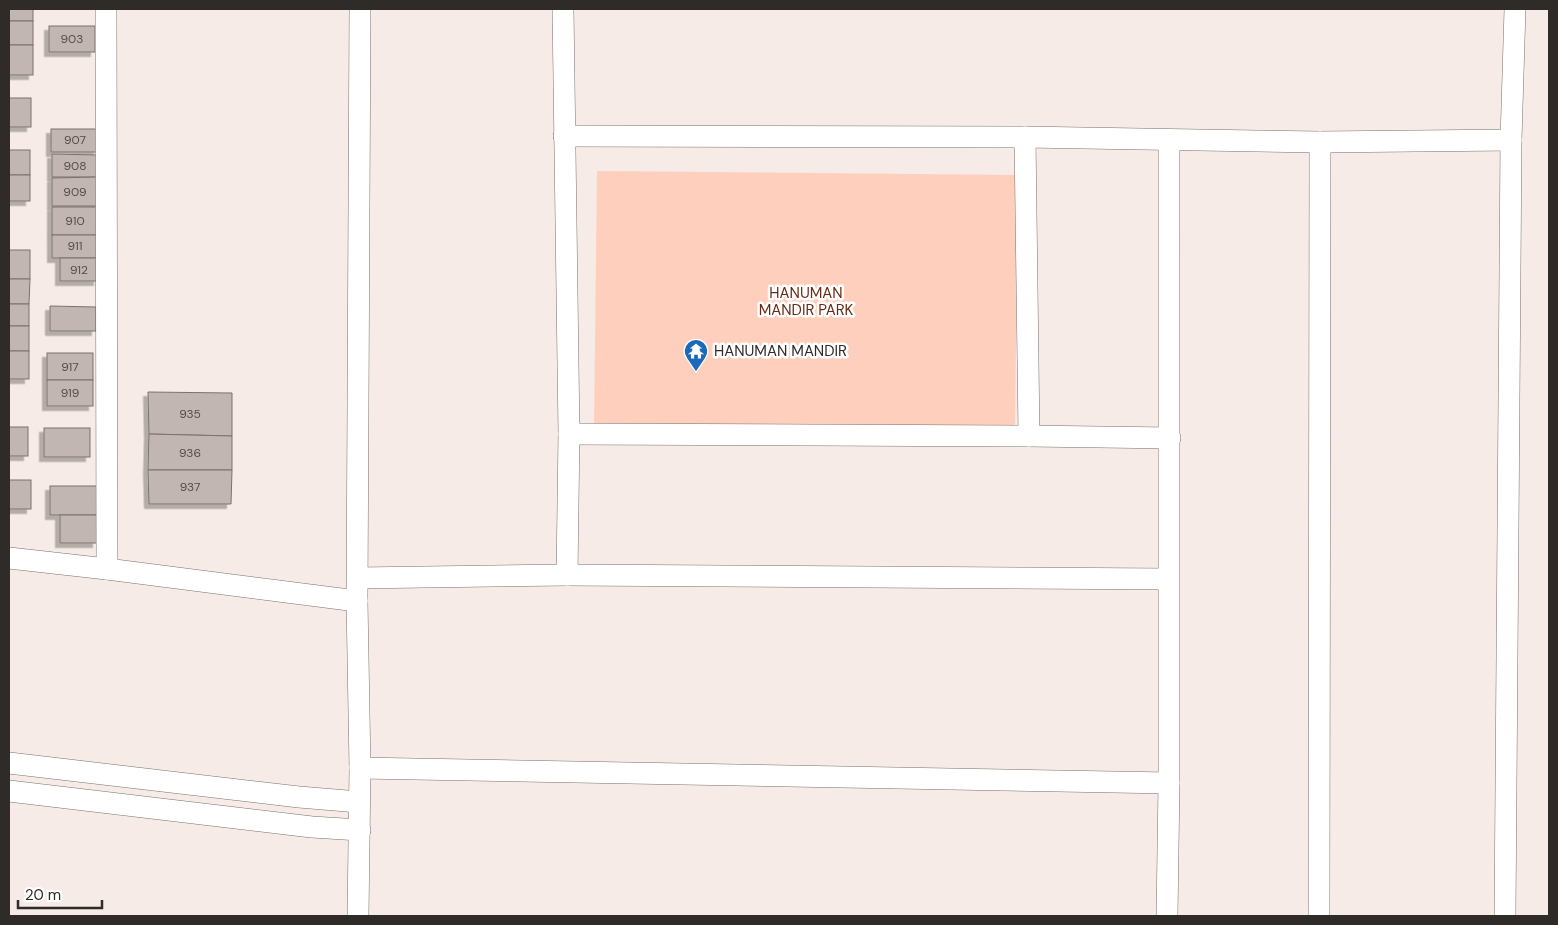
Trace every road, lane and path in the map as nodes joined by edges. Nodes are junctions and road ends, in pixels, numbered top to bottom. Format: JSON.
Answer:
{"nodes":[{"id":1,"x":106,"y":9,"type":"edge"},
{"id":2,"x":360,"y":9,"type":"edge"},
{"id":3,"x":563,"y":9,"type":"edge"},
{"id":4,"x":1515,"y":9,"type":"edge"},
{"id":5,"x":564,"y":136,"type":"junction"},
{"id":6,"x":1025,"y":137,"type":"junction"},
{"id":7,"x":1169,"y":140,"type":"junction"},
{"id":8,"x":1511,"y":140,"type":"junction"},
{"id":9,"x":1320,"y":142,"type":"junction"},
{"id":10,"x":569,"y":434,"type":"junction"},
{"id":11,"x":1029,"y":436,"type":"junction"},
{"id":12,"x":1170,"y":438,"type":"junction"},
{"id":13,"x":9,"y":558,"type":"edge"},
{"id":14,"x":107,"y":569,"type":"junction"},
{"id":15,"x":567,"y":576,"type":"junction"},
{"id":16,"x":358,"y":578,"type":"junction"},
{"id":17,"x":1168,"y":579,"type":"junction"},
{"id":18,"x":357,"y":601,"type":"junction"},
{"id":19,"x":9,"y":763,"type":"edge"},
{"id":20,"x":360,"y":768,"type":"junction"},
{"id":21,"x":1169,"y":783,"type":"junction"},
{"id":22,"x":9,"y":791,"type":"edge"},
{"id":23,"x":359,"y":802,"type":"junction"},
{"id":24,"x":360,"y":830,"type":"junction"},
{"id":25,"x":358,"y":916,"type":"edge"},
{"id":26,"x":1167,"y":916,"type":"edge"},
{"id":27,"x":1319,"y":916,"type":"edge"},
{"id":28,"x":1505,"y":916,"type":"edge"}],
"edges":[{"from":1,"to":14,"type":"street"},
{"from":2,"to":16,"type":"street"},
{"from":3,"to":5,"type":"street"},
{"from":4,"to":8,"type":"street"},
{"from":5,"to":6,"type":"street"},
{"from":5,"to":10,"type":"street"},
{"from":6,"to":7,"type":"street"},
{"from":6,"to":11,"type":"street"},
{"from":7,"to":9,"type":"street"},
{"from":7,"to":12,"type":"street"},
{"from":8,"to":9,"type":"street"},
{"from":8,"to":28,"type":"street"},
{"from":9,"to":27,"type":"street"},
{"from":10,"to":11,"type":"street"},
{"from":10,"to":15,"type":"street"},
{"from":11,"to":12,"type":"street"},
{"from":12,"to":17,"type":"street"},
{"from":13,"to":14,"type":"street"},
{"from":14,"to":18,"type":"street"},
{"from":15,"to":16,"type":"street"},
{"from":15,"to":17,"type":"street"},
{"from":16,"to":18,"type":"street"},
{"from":17,"to":21,"type":"street"},
{"from":18,"to":20,"type":"street"},
{"from":19,"to":23,"type":"street"},
{"from":20,"to":21,"type":"street"},
{"from":20,"to":23,"type":"street"},
{"from":21,"to":26,"type":"street"},
{"from":22,"to":24,"type":"street"},
{"from":23,"to":24,"type":"street"},
{"from":24,"to":25,"type":"street"}]}
